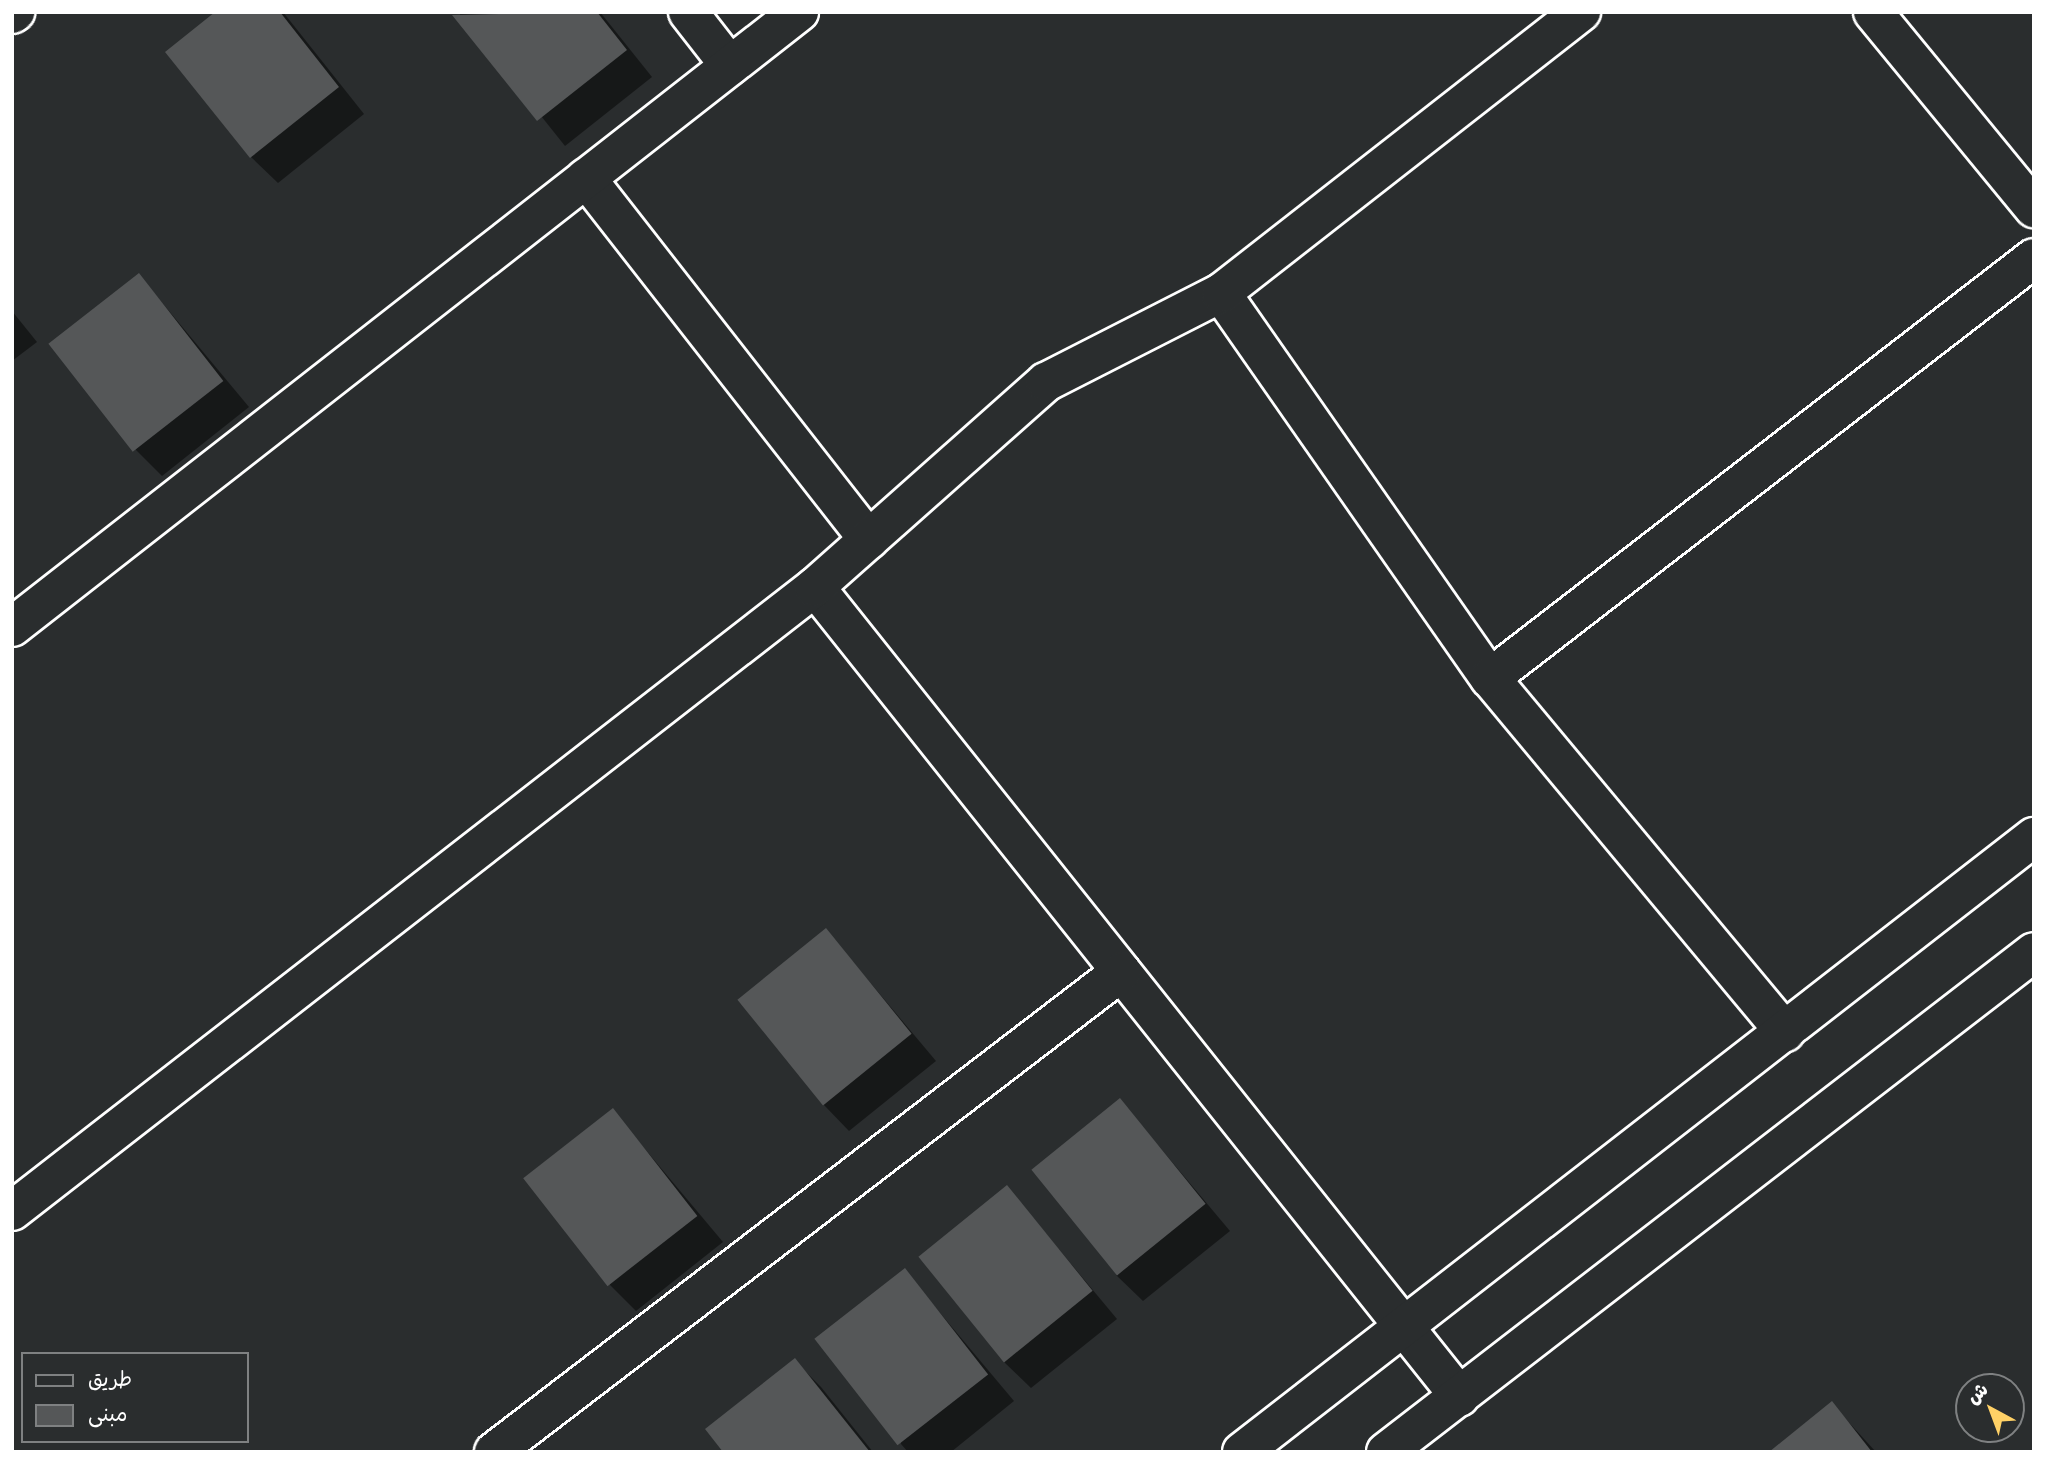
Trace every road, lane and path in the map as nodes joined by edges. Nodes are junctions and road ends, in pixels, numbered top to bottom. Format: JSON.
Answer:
{"nodes":[{"id":1,"x":688,"y":12,"type":"edge"},
{"id":2,"x":799,"y":12,"type":"edge"},
{"id":3,"x":1580,"y":12,"type":"edge"},
{"id":4,"x":1872,"y":12,"type":"edge"},
{"id":5,"x":730,"y":66,"type":"junction"},
{"id":6,"x":586,"y":178,"type":"junction"},
{"id":7,"x":2034,"y":208,"type":"edge"},
{"id":8,"x":2034,"y":258,"type":"edge"},
{"id":9,"x":1221,"y":293,"type":"junction"},
{"id":10,"x":869,"y":540,"type":"junction"},
{"id":11,"x":815,"y":587,"type":"junction"},
{"id":12,"x":12,"y":627,"type":"edge"},
{"id":13,"x":1490,"y":678,"type":"junction"},
{"id":14,"x":2034,"y":837,"type":"edge"},
{"id":15,"x":2034,"y":952,"type":"edge"},
{"id":16,"x":1121,"y":972,"type":"junction"},
{"id":17,"x":1785,"y":1032,"type":"junction"},
{"id":18,"x":12,"y":1211,"type":"edge"},
{"id":19,"x":1403,"y":1327,"type":"junction"},
{"id":20,"x":1460,"y":1397,"type":"junction"},
{"id":21,"x":495,"y":1452,"type":"edge"},
{"id":22,"x":1242,"y":1452,"type":"edge"},
{"id":23,"x":1386,"y":1452,"type":"edge"}],
"edges":[{"from":1,"to":5,"type":"street"},
{"from":2,"to":5,"type":"street"},
{"from":3,"to":9,"type":"street"},
{"from":4,"to":7,"type":"street"},
{"from":5,"to":6,"type":"street"},
{"from":6,"to":10,"type":"street"},
{"from":6,"to":12,"type":"street"},
{"from":8,"to":13,"type":"street"},
{"from":9,"to":10,"type":"street"},
{"from":9,"to":13,"type":"street"},
{"from":10,"to":11,"type":"street"},
{"from":11,"to":16,"type":"street"},
{"from":11,"to":18,"type":"street"},
{"from":13,"to":17,"type":"street"},
{"from":14,"to":17,"type":"street"},
{"from":15,"to":20,"type":"street"},
{"from":16,"to":19,"type":"street"},
{"from":16,"to":21,"type":"street"},
{"from":17,"to":19,"type":"street"},
{"from":19,"to":20,"type":"street"},
{"from":19,"to":22,"type":"street"},
{"from":20,"to":23,"type":"street"}]}
